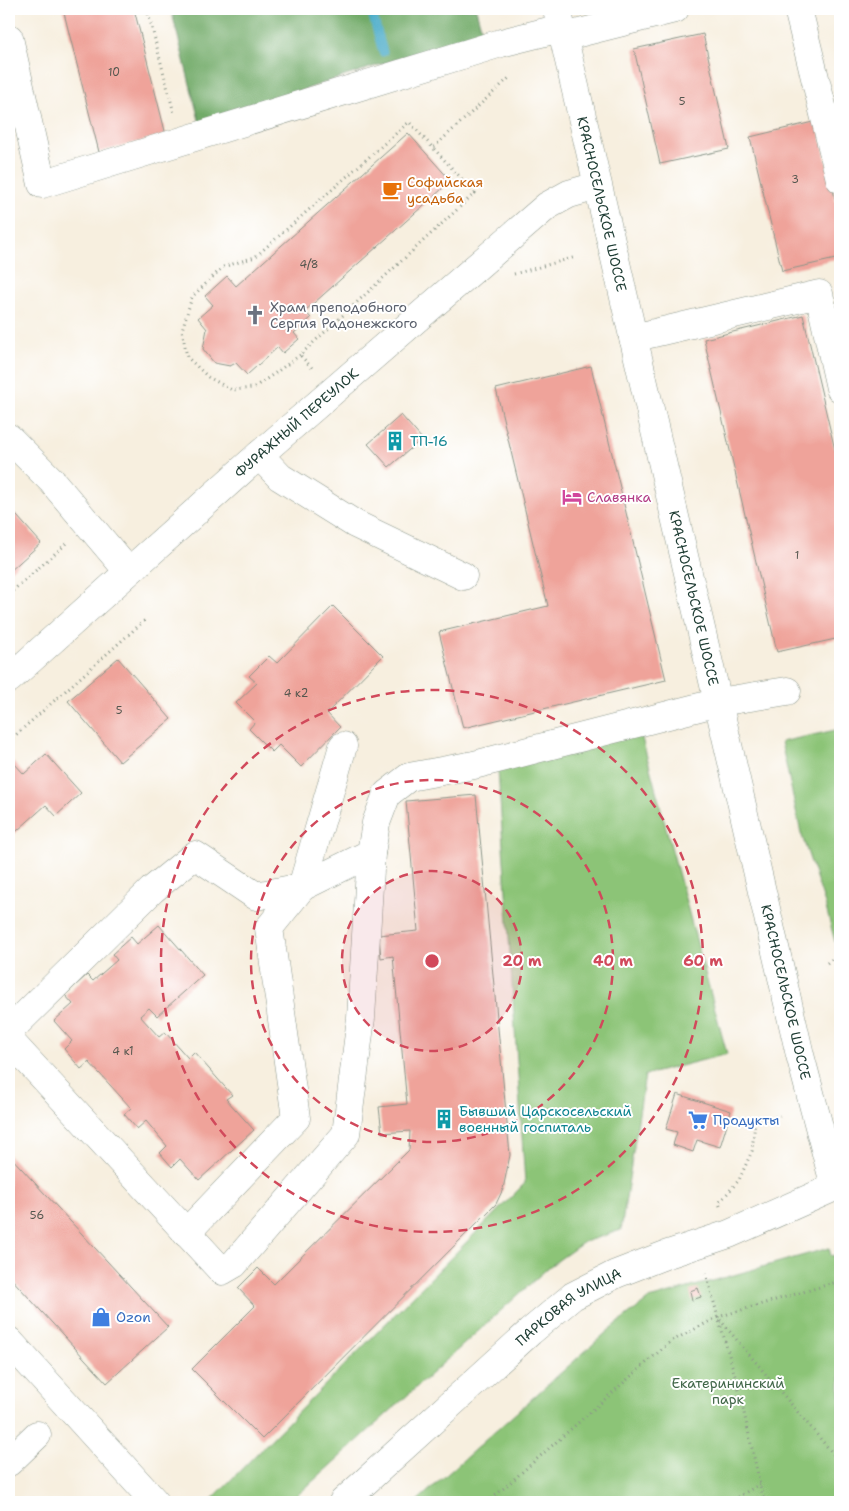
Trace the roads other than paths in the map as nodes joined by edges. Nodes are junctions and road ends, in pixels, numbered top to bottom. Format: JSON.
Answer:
{"nodes":[{"id":1,"x":675,"y":9,"type":"edge"},
{"id":2,"x":798,"y":9,"type":"edge"},
{"id":3,"x":560,"y":25,"type":"edge"},
{"id":4,"x":9,"y":38,"type":"edge"},
{"id":5,"x":840,"y":179,"type":"edge"},
{"id":6,"x":597,"y":186,"type":"junction"},
{"id":7,"x":633,"y":338,"type":"junction"},
{"id":8,"x":840,"y":388,"type":"edge"},
{"id":9,"x":9,"y":438,"type":"edge"},
{"id":10,"x":260,"y":455,"type":"junction"},
{"id":11,"x":128,"y":571,"type":"junction"},
{"id":12,"x":463,"y":576,"type":"dead end"},
{"id":13,"x":9,"y":679,"type":"edge"},
{"id":14,"x":787,"y":691,"type":"dead end"},
{"id":15,"x":719,"y":702,"type":"junction"},
{"id":16,"x":343,"y":746,"type":"dead end"},
{"id":17,"x":372,"y":853,"type":"junction"},
{"id":18,"x":302,"y":887,"type":"junction"},
{"id":19,"x":9,"y":1031,"type":"edge"},
{"id":20,"x":9,"y":1040,"type":"edge"},
{"id":21,"x":838,"y":1185,"type":"edge"},
{"id":22,"x":186,"y":1233,"type":"junction"},
{"id":23,"x":9,"y":1342,"type":"edge"},
{"id":24,"x":37,"y":1435,"type":"dead end"},
{"id":25,"x":9,"y":1462,"type":"edge"},
{"id":26,"x":155,"y":1502,"type":"edge"},
{"id":27,"x":343,"y":1502,"type":"edge"}],
"edges":[{"from":1,"to":3,"type":"main road"},
{"from":2,"to":5,"type":"main road"},
{"from":3,"to":4,"type":"main road"},
{"from":3,"to":6,"type":"main road","name":"КРАСНОСЕЛЬСКОЕ ШОССЕ"},
{"from":6,"to":7,"type":"main road","name":"КРАСНОСЕЛЬСКОЕ ШОССЕ"},
{"from":6,"to":10,"type":"main road","name":"ФУРАЖНЫЙ ПЕРЕУЛОК"},
{"from":7,"to":8,"type":"main road"},
{"from":7,"to":15,"type":"main road","name":"КРАСНОСЕЛЬСКОЕ ШОССЕ"},
{"from":9,"to":11,"type":"main road"},
{"from":10,"to":11,"type":"main road","name":"ФУРАЖНЫЙ ПЕРЕУЛОК"},
{"from":10,"to":12,"type":"main road"},
{"from":11,"to":13,"type":"main road","name":"ФУРАЖНЫЙ ПЕРЕУЛОК"},
{"from":14,"to":15,"type":"main road"},
{"from":15,"to":17,"type":"main road"},
{"from":15,"to":21,"type":"main road","name":"КРАСНОСЕЛЬСКОЕ ШОССЕ"},
{"from":16,"to":18,"type":"main road"},
{"from":17,"to":18,"type":"main road"},
{"from":17,"to":22,"type":"main road"},
{"from":18,"to":19,"type":"main road"},
{"from":18,"to":22,"type":"main road"},
{"from":20,"to":22,"type":"main road"},
{"from":21,"to":27,"type":"main road","name":"ПАРКОВАЯ УЛИЦА"},
{"from":23,"to":26,"type":"main road"},
{"from":24,"to":25,"type":"main road"}]}
